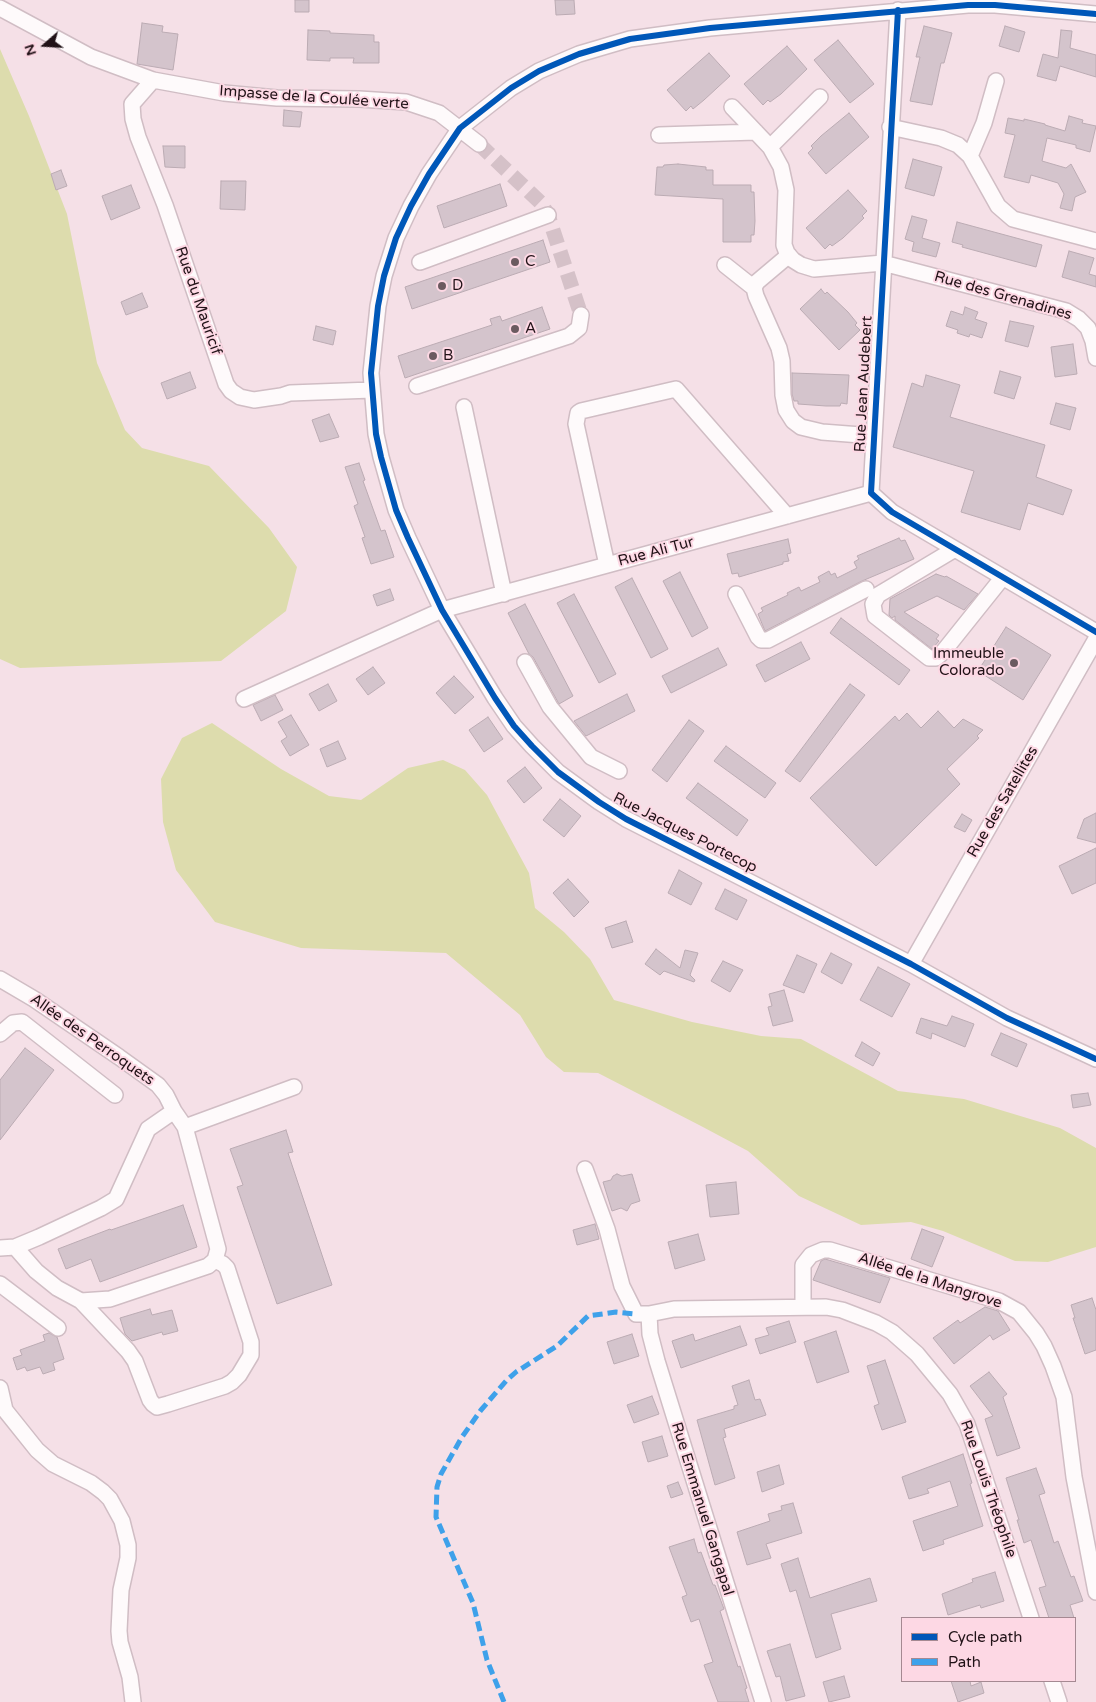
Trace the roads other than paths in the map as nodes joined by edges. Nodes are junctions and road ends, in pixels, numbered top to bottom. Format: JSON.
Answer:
{"nodes":[{"id":1,"x":0,"y":8,"type":"edge"},
{"id":2,"x":898,"y":10,"type":"junction"},
{"id":3,"x":1096,"y":14,"type":"edge"},
{"id":4,"x":153,"y":80,"type":"junction"},
{"id":5,"x":996,"y":81,"type":"dead end"},
{"id":6,"x":820,"y":98,"type":"dead end"},
{"id":7,"x":732,"y":108,"type":"dead end"},
{"id":8,"x":890,"y":127,"type":"junction"},
{"id":9,"x":460,"y":128,"type":"junction"},
{"id":10,"x":756,"y":132,"type":"junction"},
{"id":11,"x":659,"y":135,"type":"dead end"},
{"id":12,"x":479,"y":144,"type":"tunnel mouth"},
{"id":13,"x":770,"y":147,"type":"junction"},
{"id":14,"x":970,"y":156,"type":"junction"},
{"id":15,"x":548,"y":215,"type":"dead end"},
{"id":16,"x":1096,"y":242,"type":"edge"},
{"id":17,"x":789,"y":255,"type":"junction"},
{"id":18,"x":420,"y":262,"type":"dead end"},
{"id":19,"x":883,"y":262,"type":"junction"},
{"id":20,"x":725,"y":265,"type":"dead end"},
{"id":21,"x":754,"y":288,"type":"junction"},
{"id":22,"x":581,"y":315,"type":"dead end"},
{"id":23,"x":1096,"y":358,"type":"edge"},
{"id":24,"x":417,"y":386,"type":"dead end"},
{"id":25,"x":372,"y":390,"type":"junction"},
{"id":26,"x":464,"y":407,"type":"dead end"},
{"id":27,"x":874,"y":436,"type":"junction"},
{"id":28,"x":871,"y":493,"type":"junction"},
{"id":29,"x":787,"y":516,"type":"junction"},
{"id":30,"x":955,"y":549,"type":"junction"},
{"id":31,"x":607,"y":565,"type":"junction"},
{"id":32,"x":1003,"y":577,"type":"junction"},
{"id":33,"x":866,"y":589,"type":"dead end"},
{"id":34,"x":504,"y":594,"type":"junction"},
{"id":35,"x":736,"y":594,"type":"dead end"},
{"id":36,"x":442,"y":610,"type":"junction"},
{"id":37,"x":1096,"y":632,"type":"edge"},
{"id":38,"x":1096,"y":639,"type":"edge"},
{"id":39,"x":525,"y":662,"type":"dead end"},
{"id":40,"x":244,"y":699,"type":"dead end"},
{"id":41,"x":619,"y":771,"type":"dead end"},
{"id":42,"x":911,"y":964,"type":"junction"},
{"id":43,"x":0,"y":978,"type":"edge"},
{"id":44,"x":0,"y":1034,"type":"edge"},
{"id":45,"x":1096,"y":1059,"type":"edge"},
{"id":46,"x":294,"y":1087,"type":"dead end"},
{"id":47,"x":115,"y":1095,"type":"dead end"},
{"id":48,"x":174,"y":1111,"type":"junction"},
{"id":49,"x":185,"y":1127,"type":"junction"},
{"id":50,"x":584,"y":1169,"type":"dead end"},
{"id":51,"x":7,"y":1248,"type":"edge"},
{"id":52,"x":215,"y":1260,"type":"junction"},
{"id":53,"x":0,"y":1284,"type":"edge"},
{"id":54,"x":81,"y":1301,"type":"junction"},
{"id":55,"x":803,"y":1306,"type":"junction"},
{"id":56,"x":649,"y":1314,"type":"junction"},
{"id":57,"x":58,"y":1328,"type":"dead end"},
{"id":58,"x":0,"y":1388,"type":"edge"},
{"id":59,"x":1096,"y":1592,"type":"edge"},
{"id":60,"x":1031,"y":1617,"type":"edge"},
{"id":61,"x":1052,"y":1682,"type":"edge"},
{"id":62,"x":134,"y":1702,"type":"edge"},
{"id":63,"x":763,"y":1702,"type":"edge"},
{"id":64,"x":1059,"y":1702,"type":"edge"}],
"edges":[{"from":1,"to":4,"type":"street","name":"Impasse de la Coulée verte"},
{"from":2,"to":3,"type":"street","name":"Rue Jacques Portecop"},
{"from":2,"to":8,"type":"street","name":"Rue Jean Audebert"},
{"from":2,"to":9,"type":"street","name":"Rue Jacques Portecop"},
{"from":4,"to":9,"type":"street","name":"Impasse de la Coulée verte"},
{"from":4,"to":25,"type":"street","name":"Rue du Mauricif"},
{"from":5,"to":14,"type":"street"},
{"from":6,"to":13,"type":"street"},
{"from":7,"to":10,"type":"street"},
{"from":8,"to":14,"type":"street"},
{"from":8,"to":19,"type":"street","name":"Rue Jean Audebert"},
{"from":9,"to":12,"type":"street","name":"Impasse de la Coulée verte"},
{"from":9,"to":25,"type":"street","name":"Rue Jacques Portecop"},
{"from":10,"to":11,"type":"street"},
{"from":10,"to":13,"type":"street"},
{"from":13,"to":17,"type":"street"},
{"from":14,"to":16,"type":"street"},
{"from":15,"to":18,"type":"street"},
{"from":17,"to":19,"type":"street"},
{"from":17,"to":21,"type":"street"},
{"from":19,"to":23,"type":"street","name":"Rue des Grenadines"},
{"from":19,"to":27,"type":"street","name":"Rue Jean Audebert"},
{"from":20,"to":21,"type":"street"},
{"from":21,"to":27,"type":"street"},
{"from":22,"to":24,"type":"street"},
{"from":25,"to":36,"type":"street","name":"Rue Jacques Portecop"},
{"from":26,"to":34,"type":"street"},
{"from":27,"to":28,"type":"street","name":"Rue Jean Audebert"},
{"from":28,"to":29,"type":"street","name":"Rue Ali Tur"},
{"from":28,"to":30,"type":"street"},
{"from":29,"to":31,"type":"street","name":"Rue Ali Tur"},
{"from":29,"to":31,"type":"street"},
{"from":30,"to":32,"type":"street"},
{"from":30,"to":32,"type":"street"},
{"from":31,"to":34,"type":"street","name":"Rue Ali Tur"},
{"from":32,"to":37,"type":"street"},
{"from":33,"to":35,"type":"street"},
{"from":34,"to":36,"type":"street","name":"Rue Ali Tur"},
{"from":36,"to":40,"type":"street","name":"Rue Ali Tur"},
{"from":36,"to":42,"type":"street","name":"Rue Jacques Portecop"},
{"from":38,"to":42,"type":"street","name":"Rue des Satellites"},
{"from":39,"to":41,"type":"street"},
{"from":42,"to":45,"type":"street","name":"Rue Jacques Portecop"},
{"from":43,"to":48,"type":"street","name":"Allée des Perroquets"},
{"from":44,"to":47,"type":"street"},
{"from":46,"to":49,"type":"street"},
{"from":48,"to":49,"type":"street","name":"Allée des Perroquets"},
{"from":48,"to":51,"type":"street"},
{"from":49,"to":52,"type":"street","name":"Allée des Perroquets"},
{"from":50,"to":56,"type":"street"},
{"from":51,"to":54,"type":"street"},
{"from":52,"to":54,"type":"street"},
{"from":52,"to":54,"type":"street"},
{"from":53,"to":57,"type":"street"},
{"from":55,"to":56,"type":"street","name":"Rue Louis Théophile"},
{"from":55,"to":59,"type":"street","name":"Allée de la Mangrove"},
{"from":55,"to":60,"type":"street","name":"Rue Louis Théophile"},
{"from":56,"to":63,"type":"street","name":"Rue Emmanuel Gangapal"},
{"from":58,"to":62,"type":"street"},
{"from":61,"to":64,"type":"street"}]}
